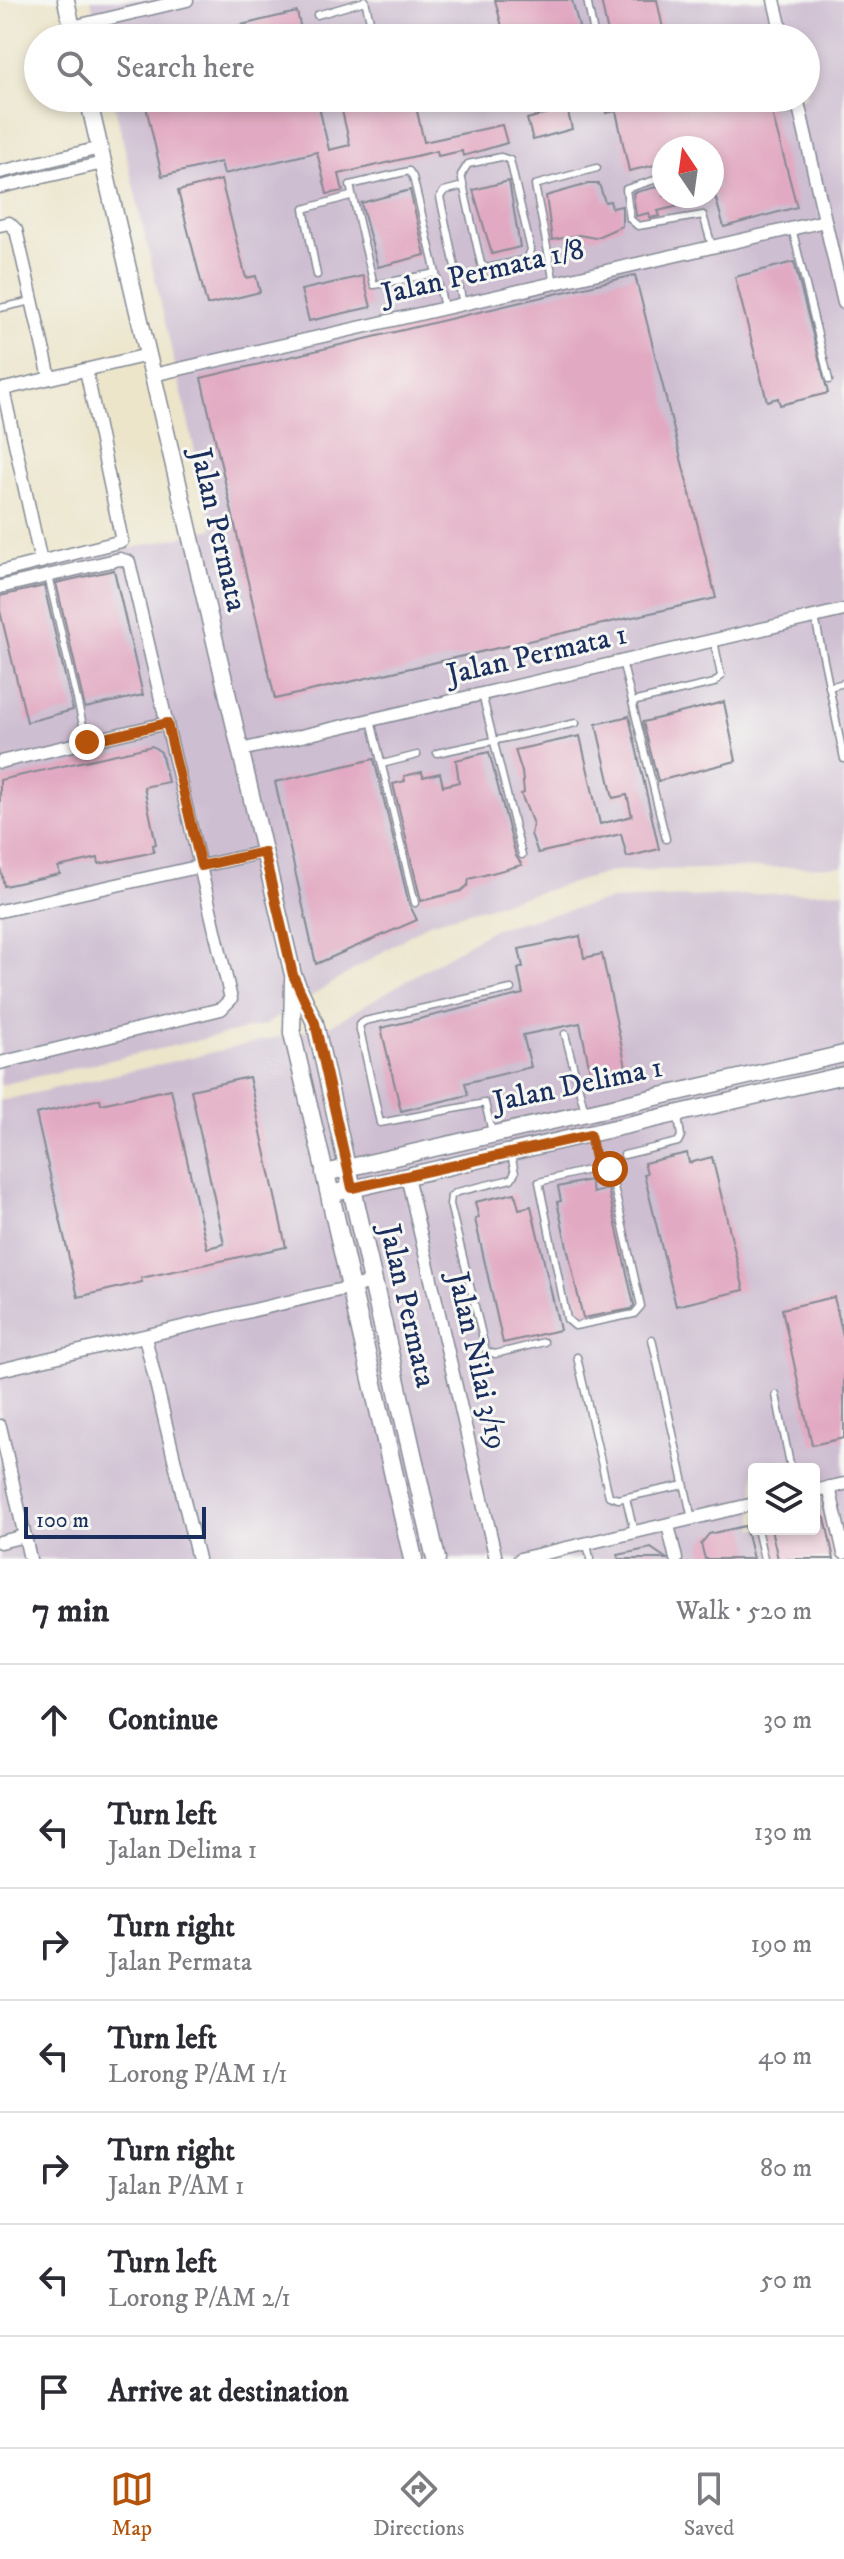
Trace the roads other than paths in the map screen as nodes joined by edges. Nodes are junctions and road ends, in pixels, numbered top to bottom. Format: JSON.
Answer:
{"nodes":[{"id":1,"x":66,"y":0,"type":"edge"},
{"id":2,"x":187,"y":0,"type":"edge"},
{"id":3,"x":587,"y":0,"type":"edge"},
{"id":4,"x":774,"y":0,"type":"edge"},
{"id":5,"x":365,"y":1,"type":"edge"},
{"id":6,"x":317,"y":15,"type":"dead end"},
{"id":7,"x":370,"y":21,"type":"dead end"},
{"id":8,"x":71,"y":24,"type":"edge"},
{"id":9,"x":102,"y":24,"type":"edge"},
{"id":10,"x":592,"y":24,"type":"edge"},
{"id":11,"x":780,"y":24,"type":"edge"},
{"id":12,"x":91,"y":112,"type":"edge"},
{"id":13,"x":800,"y":112,"type":"edge"},
{"id":14,"x":102,"y":156,"type":"junction"},
{"id":15,"x":597,"y":168,"type":"dead end"},
{"id":16,"x":0,"y":172,"type":"edge"},
{"id":17,"x":652,"y":181,"type":"edge"},
{"id":18,"x":463,"y":186,"type":"junction"},
{"id":19,"x":0,"y":187,"type":"edge"},
{"id":20,"x":350,"y":196,"type":"junction"},
{"id":21,"x":825,"y":221,"type":"junction"},
{"id":22,"x":0,"y":225,"type":"edge"},
{"id":23,"x":792,"y":228,"type":"junction"},
{"id":24,"x":712,"y":246,"type":"junction"},
{"id":25,"x":436,"y":273,"type":"junction"},
{"id":26,"x":317,"y":275,"type":"dead end"},
{"id":27,"x":554,"y":283,"type":"junction"},
{"id":28,"x":32,"y":301,"type":"junction"},
{"id":29,"x":844,"y":303,"type":"edge"},
{"id":30,"x":463,"y":304,"type":"junction"},
{"id":31,"x":0,"y":308,"type":"edge"},
{"id":32,"x":444,"y":308,"type":"junction"},
{"id":33,"x":148,"y":355,"type":"junction"},
{"id":34,"x":86,"y":370,"type":"junction"},
{"id":35,"x":153,"y":375,"type":"junction"},
{"id":36,"x":50,"y":378,"type":"junction"},
{"id":37,"x":829,"y":380,"type":"dead end"},
{"id":38,"x":2,"y":389,"type":"edge"},
{"id":39,"x":41,"y":562,"type":"junction"},
{"id":40,"x":0,"y":572,"type":"edge"},
{"id":41,"x":48,"y":576,"type":"junction"},
{"id":42,"x":0,"y":587,"type":"edge"},
{"id":43,"x":844,"y":610,"type":"edge"},
{"id":44,"x":815,"y":617,"type":"junction"},
{"id":45,"x":714,"y":640,"type":"junction"},
{"id":46,"x":622,"y":661,"type":"junction"},
{"id":47,"x":844,"y":683,"type":"edge"},
{"id":48,"x":829,"y":687,"type":"junction"},
{"id":49,"x":482,"y":694,"type":"junction"},
{"id":50,"x":632,"y":702,"type":"junction"},
{"id":51,"x":371,"y":720,"type":"junction"},
{"id":52,"x":167,"y":723,"type":"junction"},
{"id":53,"x":576,"y":723,"type":"dead end"},
{"id":54,"x":493,"y":741,"type":"junction"},
{"id":55,"x":87,"y":742,"type":"junction"},
{"id":56,"x":241,"y":750,"type":"junction"},
{"id":57,"x":437,"y":753,"type":"dead end"},
{"id":58,"x":417,"y":755,"type":"dead end"},
{"id":59,"x":844,"y":759,"type":"edge"},
{"id":60,"x":0,"y":762,"type":"edge"},
{"id":61,"x":382,"y":764,"type":"junction"},
{"id":62,"x":666,"y":839,"type":"dead end"},
{"id":63,"x":264,"y":852,"type":"junction"},
{"id":64,"x":522,"y":855,"type":"dead end"},
{"id":65,"x":201,"y":866,"type":"junction"},
{"id":66,"x":415,"y":903,"type":"dead end"},
{"id":67,"x":0,"y":911,"type":"edge"},
{"id":68,"x":293,"y":975,"type":"junction"},
{"id":69,"x":511,"y":989,"type":"dead end"},
{"id":70,"x":565,"y":1034,"type":"dead end"},
{"id":71,"x":844,"y":1054,"type":"edge"},
{"id":72,"x":0,"y":1063,"type":"edge"},
{"id":73,"x":844,"y":1075,"type":"edge"},
{"id":74,"x":586,"y":1113,"type":"junction"},
{"id":75,"x":677,"y":1113,"type":"junction"},
{"id":76,"x":492,"y":1132,"type":"junction"},
{"id":77,"x":590,"y":1135,"type":"junction"},
{"id":78,"x":510,"y":1152,"type":"junction"},
{"id":79,"x":624,"y":1155,"type":"dead end"},
{"id":80,"x":347,"y":1167,"type":"junction"},
{"id":81,"x":597,"y":1167,"type":"junction"},
{"id":82,"x":325,"y":1173,"type":"junction"},
{"id":83,"x":407,"y":1176,"type":"junction"},
{"id":84,"x":352,"y":1188,"type":"junction"},
{"id":85,"x":330,"y":1194,"type":"junction"},
{"id":86,"x":373,"y":1282,"type":"junction"},
{"id":87,"x":351,"y":1286,"type":"junction"},
{"id":88,"x":145,"y":1337,"type":"junction"},
{"id":89,"x":652,"y":1339,"type":"dead end"},
{"id":90,"x":544,"y":1342,"type":"dead end"},
{"id":91,"x":577,"y":1357,"type":"dead end"},
{"id":92,"x":0,"y":1370,"type":"edge"},
{"id":93,"x":776,"y":1395,"type":"dead end"},
{"id":94,"x":0,"y":1426,"type":"edge"},
{"id":95,"x":790,"y":1463,"type":"edge"},
{"id":96,"x":844,"y":1484,"type":"edge"},
{"id":97,"x":684,"y":1485,"type":"junction"},
{"id":98,"x":829,"y":1487,"type":"junction"},
{"id":99,"x":820,"y":1489,"type":"edge"},
{"id":100,"x":626,"y":1498,"type":"junction"},
{"id":101,"x":748,"y":1509,"type":"edge"},
{"id":102,"x":692,"y":1519,"type":"junction"},
{"id":103,"x":668,"y":1525,"type":"junction"},
{"id":104,"x":634,"y":1532,"type":"junction"},
{"id":105,"x":758,"y":1535,"type":"edge"},
{"id":106,"x":25,"y":1536,"type":"junction"},
{"id":107,"x":0,"y":1542,"type":"edge"},
{"id":108,"x":587,"y":1543,"type":"junction"},
{"id":109,"x":844,"y":1553,"type":"edge"},
{"id":110,"x":30,"y":1559,"type":"edge"},
{"id":111,"x":198,"y":1559,"type":"edge"},
{"id":112,"x":413,"y":1559,"type":"edge"},
{"id":113,"x":436,"y":1559,"type":"edge"},
{"id":114,"x":496,"y":1559,"type":"edge"},
{"id":115,"x":520,"y":1559,"type":"edge"},
{"id":116,"x":590,"y":1559,"type":"edge"},
{"id":117,"x":676,"y":1559,"type":"edge"},
{"id":118,"x":764,"y":1559,"type":"edge"}],
"edges":[{"from":1,"to":8,"type":"street"},
{"from":2,"to":9,"type":"street"},
{"from":3,"to":10,"type":"lane"},
{"from":4,"to":11,"type":"street"},
{"from":5,"to":6,"type":"lane"},
{"from":5,"to":7,"type":"lane"},
{"from":12,"to":14,"type":"street","name":"Jalan Permata"},
{"from":13,"to":21,"type":"street"},
{"from":14,"to":16,"type":"street"},
{"from":14,"to":19,"type":"street"},
{"from":14,"to":33,"type":"street","name":"Jalan Permata"},
{"from":15,"to":27,"type":"lane"},
{"from":17,"to":24,"type":"lane"},
{"from":18,"to":18,"type":"lane"},
{"from":18,"to":30,"type":"lane"},
{"from":20,"to":25,"type":"lane"},
{"from":20,"to":25,"type":"lane"},
{"from":20,"to":26,"type":"lane"},
{"from":21,"to":23,"type":"street","name":"Jalan Permata 1/8"},
{"from":21,"to":29,"type":"street"},
{"from":22,"to":28,"type":"street"},
{"from":23,"to":24,"type":"street","name":"Jalan Permata 1/8"},
{"from":23,"to":37,"type":"lane"},
{"from":24,"to":27,"type":"street","name":"Jalan Permata 1/8"},
{"from":25,"to":32,"type":"lane"},
{"from":27,"to":30,"type":"street","name":"Jalan Permata 1/8"},
{"from":28,"to":31,"type":"lane"},
{"from":28,"to":36,"type":"street"},
{"from":30,"to":32,"type":"street","name":"Jalan Permata 1/8"},
{"from":32,"to":35,"type":"street","name":"Jalan Permata 1/8"},
{"from":33,"to":34,"type":"street"},
{"from":33,"to":35,"type":"street","name":"Jalan Permata"},
{"from":34,"to":36,"type":"street"},
{"from":34,"to":39,"type":"street"},
{"from":35,"to":56,"type":"street","name":"Jalan Permata"},
{"from":36,"to":38,"type":"street"},
{"from":38,"to":39,"type":"street"},
{"from":39,"to":40,"type":"street"},
{"from":41,"to":42,"type":"street"},
{"from":41,"to":52,"type":"street"},
{"from":41,"to":55,"type":"lane"},
{"from":43,"to":44,"type":"street","name":"Jalan Permata 1"},
{"from":44,"to":45,"type":"street","name":"Jalan Permata 1"},
{"from":44,"to":48,"type":"lane"},
{"from":45,"to":46,"type":"street","name":"Jalan Permata 1"},
{"from":45,"to":50,"type":"lane"},
{"from":46,"to":49,"type":"street","name":"Jalan Permata 1"},
{"from":46,"to":50,"type":"lane"},
{"from":47,"to":48,"type":"lane"},
{"from":48,"to":59,"type":"lane"},
{"from":49,"to":51,"type":"street","name":"Jalan Permata 1"},
{"from":49,"to":54,"type":"lane"},
{"from":50,"to":62,"type":"lane"},
{"from":51,"to":56,"type":"street","name":"Jalan Permata 1"},
{"from":51,"to":61,"type":"lane"},
{"from":52,"to":55,"type":"street"},
{"from":52,"to":65,"type":"street"},
{"from":53,"to":54,"type":"lane"},
{"from":54,"to":57,"type":"lane"},
{"from":54,"to":64,"type":"lane"},
{"from":55,"to":60,"type":"street"},
{"from":56,"to":63,"type":"street","name":"Jalan Permata"},
{"from":58,"to":61,"type":"lane"},
{"from":61,"to":66,"type":"lane"},
{"from":63,"to":65,"type":"street"},
{"from":63,"to":68,"type":"street","name":"Jalan Permata"},
{"from":65,"to":67,"type":"street"},
{"from":65,"to":72,"type":"street"},
{"from":68,"to":80,"type":"street","name":"Jalan Permata"},
{"from":68,"to":82,"type":"street","name":"Jalan Permata"},
{"from":69,"to":76,"type":"lane"},
{"from":70,"to":74,"type":"lane"},
{"from":71,"to":74,"type":"street","name":"Jalan Delima 1"},
{"from":73,"to":75,"type":"street","name":"Jalan Delima 1"},
{"from":74,"to":76,"type":"street","name":"Jalan Delima 1"},
{"from":75,"to":77,"type":"street","name":"Jalan Delima 1"},
{"from":75,"to":79,"type":"lane"},
{"from":76,"to":80,"type":"street","name":"Jalan Delima 1"},
{"from":77,"to":78,"type":"street","name":"Jalan Delima 1"},
{"from":77,"to":81,"type":"lane"},
{"from":78,"to":83,"type":"street","name":"Jalan Delima 1"},
{"from":78,"to":90,"type":"lane"},
{"from":80,"to":82,"type":"street","name":"Jalan Delima 1"},
{"from":80,"to":84,"type":"main road","name":"Jalan Permata"},
{"from":81,"to":81,"type":"lane"},
{"from":82,"to":85,"type":"main road","name":"Jalan Permata"},
{"from":83,"to":84,"type":"street","name":"Jalan Delima 1"},
{"from":83,"to":114,"type":"street","name":"Jalan Nilai 3/19"},
{"from":84,"to":85,"type":"street","name":"Jalan Delima 1"},
{"from":84,"to":86,"type":"main road","name":"Jalan Permata"},
{"from":85,"to":87,"type":"main road","name":"Jalan Permata"},
{"from":86,"to":87,"type":"street"},
{"from":86,"to":113,"type":"main road","name":"Jalan Permata"},
{"from":87,"to":88,"type":"street"},
{"from":87,"to":112,"type":"main road","name":"Jalan Permata"},
{"from":88,"to":92,"type":"street"},
{"from":88,"to":111,"type":"street"},
{"from":89,"to":97,"type":"lane"},
{"from":91,"to":100,"type":"lane"},
{"from":93,"to":95,"type":"lane"},
{"from":94,"to":106,"type":"street"},
{"from":96,"to":98,"type":"street"},
{"from":97,"to":100,"type":"lane"},
{"from":97,"to":102,"type":"lane"},
{"from":98,"to":99,"type":"street"},
{"from":98,"to":109,"type":"street"},
{"from":100,"to":104,"type":"lane"},
{"from":101,"to":102,"type":"street"},
{"from":102,"to":103,"type":"street"},
{"from":103,"to":104,"type":"street"},
{"from":103,"to":117,"type":"street"},
{"from":104,"to":108,"type":"street"},
{"from":105,"to":118,"type":"lane"},
{"from":106,"to":107,"type":"street"},
{"from":106,"to":110,"type":"street"},
{"from":108,"to":115,"type":"street"},
{"from":108,"to":116,"type":"lane"}]}
